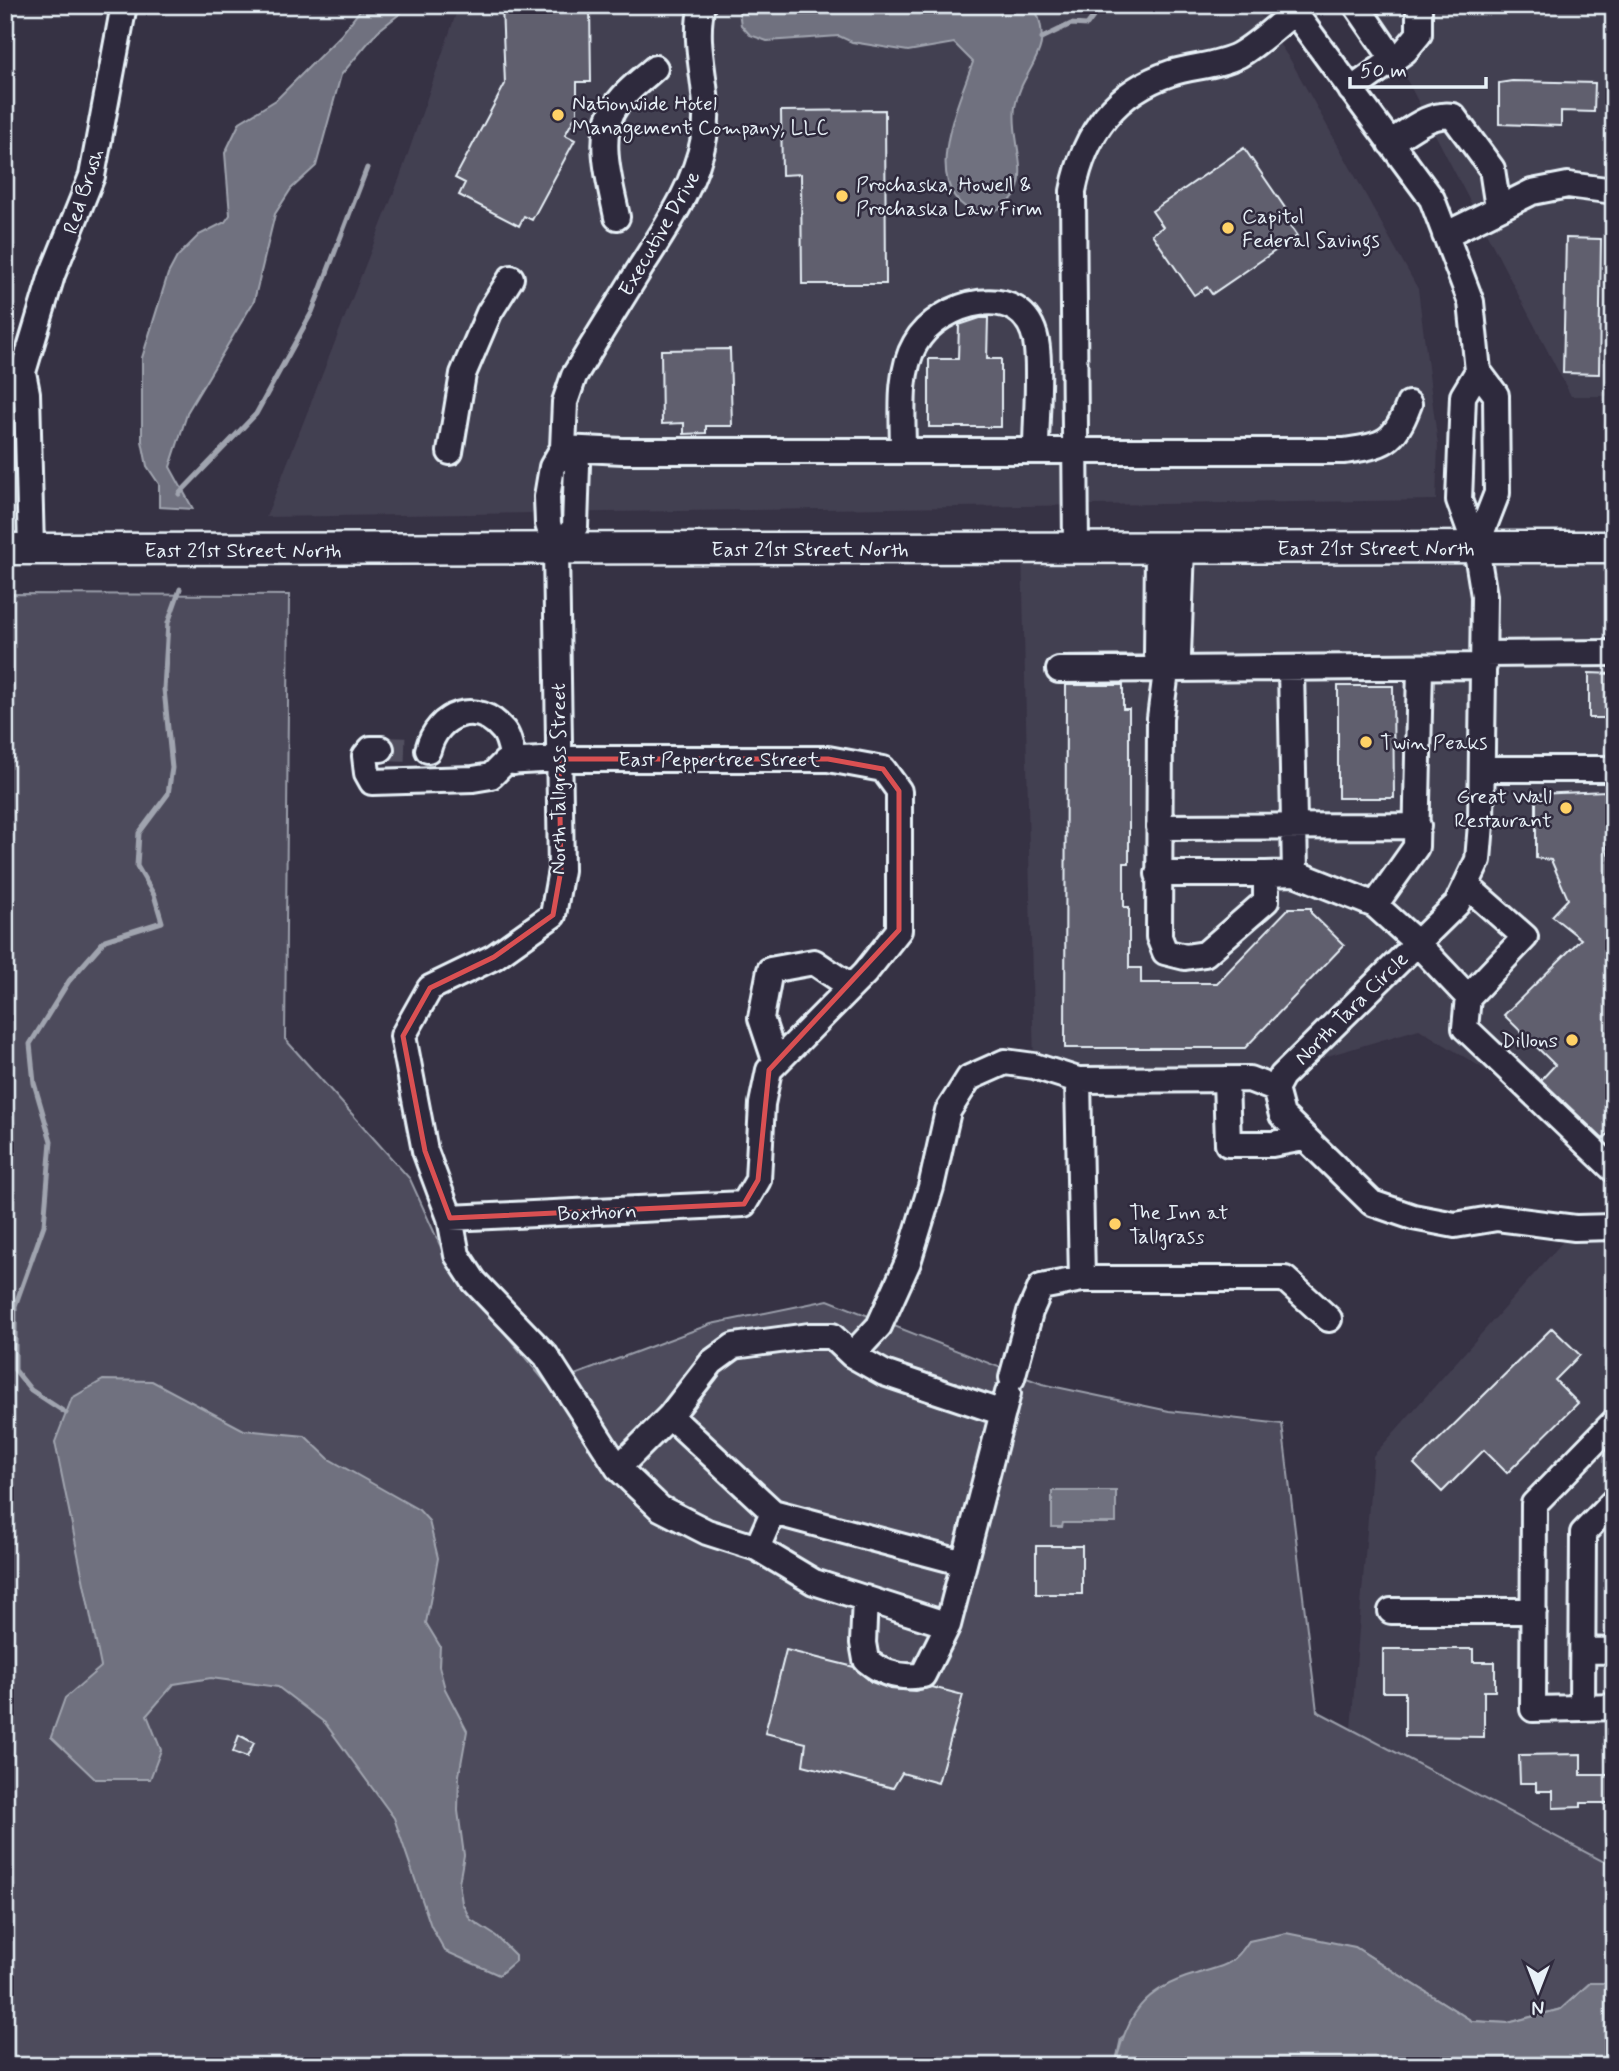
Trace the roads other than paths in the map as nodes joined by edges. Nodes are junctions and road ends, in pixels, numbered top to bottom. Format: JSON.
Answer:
{"nodes":[{"id":1,"x":124,"y":5,"type":"edge"},
{"id":2,"x":702,"y":5,"type":"edge"},
{"id":3,"x":1356,"y":5,"type":"edge"},
{"id":4,"x":1419,"y":5,"type":"edge"},
{"id":5,"x":1292,"y":9,"type":"edge"},
{"id":6,"x":1393,"y":59,"type":"junction"},
{"id":7,"x":655,"y":68,"type":"dead end"},
{"id":8,"x":1352,"y":90,"type":"junction"},
{"id":9,"x":1390,"y":143,"type":"junction"},
{"id":10,"x":1614,"y":191,"type":"edge"},
{"id":11,"x":1498,"y":208,"type":"junction"},
{"id":12,"x":617,"y":217,"type":"dead end"},
{"id":13,"x":1445,"y":235,"type":"junction"},
{"id":14,"x":511,"y":278,"type":"dead end"},
{"id":15,"x":1036,"y":341,"type":"junction"},
{"id":16,"x":1074,"y":342,"type":"junction"},
{"id":17,"x":1478,"y":371,"type":"junction"},
{"id":18,"x":23,"y":372,"type":"junction"},
{"id":19,"x":5,"y":393,"type":"edge"},
{"id":20,"x":1409,"y":404,"type":"dead end"},
{"id":21,"x":563,"y":448,"type":"junction"},
{"id":22,"x":1036,"y":449,"type":"junction"},
{"id":23,"x":1075,"y":449,"type":"junction"},
{"id":24,"x":903,"y":450,"type":"junction"},
{"id":25,"x":450,"y":452,"type":"dead end"},
{"id":26,"x":1476,"y":547,"type":"junction"},
{"id":27,"x":1614,"y":547,"type":"edge"},
{"id":28,"x":1076,"y":548,"type":"junction"},
{"id":29,"x":18,"y":549,"type":"edge"},
{"id":30,"x":1170,"y":549,"type":"junction"},
{"id":31,"x":556,"y":550,"type":"junction"},
{"id":32,"x":1614,"y":653,"type":"edge"},
{"id":33,"x":1484,"y":660,"type":"junction"},
{"id":34,"x":1167,"y":667,"type":"junction"},
{"id":35,"x":1420,"y":667,"type":"junction"},
{"id":36,"x":1292,"y":668,"type":"junction"},
{"id":37,"x":1059,"y":670,"type":"dead end"},
{"id":38,"x":381,"y":749,"type":"dead end"},
{"id":39,"x":559,"y":760,"type":"junction"},
{"id":40,"x":514,"y":762,"type":"junction"},
{"id":41,"x":1482,"y":769,"type":"junction"},
{"id":42,"x":1614,"y":769,"type":"edge"},
{"id":43,"x":427,"y":781,"type":"junction"},
{"id":44,"x":1294,"y":824,"type":"junction"},
{"id":45,"x":1418,"y":826,"type":"junction"},
{"id":46,"x":1159,"y":827,"type":"junction"},
{"id":47,"x":1295,"y":873,"type":"junction"},
{"id":48,"x":1158,"y":874,"type":"junction"},
{"id":49,"x":1266,"y":874,"type":"junction"},
{"id":50,"x":1467,"y":886,"type":"junction"},
{"id":51,"x":1375,"y":905,"type":"junction"},
{"id":52,"x":1416,"y":942,"type":"junction"},
{"id":53,"x":851,"y":987,"type":"junction"},
{"id":54,"x":1468,"y":997,"type":"junction"},
{"id":55,"x":776,"y":1063,"type":"junction"},
{"id":56,"x":1226,"y":1079,"type":"junction"},
{"id":57,"x":1078,"y":1080,"type":"junction"},
{"id":58,"x":1275,"y":1089,"type":"junction"},
{"id":59,"x":1304,"y":1138,"type":"junction"},
{"id":60,"x":1614,"y":1170,"type":"edge"},
{"id":61,"x":450,"y":1218,"type":"junction"},
{"id":62,"x":1614,"y":1227,"type":"edge"},
{"id":63,"x":1082,"y":1279,"type":"junction"},
{"id":64,"x":1329,"y":1319,"type":"dead end"},
{"id":65,"x":852,"y":1355,"type":"junction"},
{"id":66,"x":1008,"y":1394,"type":"junction"},
{"id":67,"x":670,"y":1416,"type":"junction"},
{"id":68,"x":1614,"y":1422,"type":"edge"},
{"id":69,"x":618,"y":1468,"type":"junction"},
{"id":70,"x":1614,"y":1501,"type":"edge"},
{"id":71,"x":773,"y":1512,"type":"junction"},
{"id":72,"x":757,"y":1548,"type":"junction"},
{"id":73,"x":964,"y":1563,"type":"junction"},
{"id":74,"x":865,"y":1598,"type":"junction"},
{"id":75,"x":1391,"y":1611,"type":"dead end"},
{"id":76,"x":1534,"y":1611,"type":"junction"},
{"id":77,"x":948,"y":1625,"type":"junction"},
{"id":78,"x":1583,"y":1650,"type":"junction"},
{"id":79,"x":1614,"y":1651,"type":"edge"},
{"id":80,"x":1614,"y":1707,"type":"edge"},
{"id":81,"x":1583,"y":1708,"type":"junction"}],
"edges":[{"from":1,"to":18,"type":"street","name":"Red Brush"},
{"from":2,"to":21,"type":"street","name":"Executive Drive"},
{"from":3,"to":6,"type":"street"},
{"from":4,"to":6,"type":"street"},
{"from":5,"to":8,"type":"street"},
{"from":5,"to":16,"type":"street"},
{"from":6,"to":8,"type":"street"},
{"from":7,"to":12,"type":"street"},
{"from":8,"to":9,"type":"street"},
{"from":9,"to":11,"type":"street"},
{"from":9,"to":13,"type":"street"},
{"from":10,"to":11,"type":"street"},
{"from":11,"to":13,"type":"street"},
{"from":13,"to":17,"type":"street"},
{"from":14,"to":25,"type":"street"},
{"from":15,"to":16,"type":"street"},
{"from":15,"to":22,"type":"street"},
{"from":15,"to":24,"type":"street"},
{"from":16,"to":23,"type":"street"},
{"from":17,"to":26,"type":"street","name":"North Tara Circle"},
{"from":17,"to":26,"type":"street"},
{"from":18,"to":19,"type":"street","name":"Red Brush"},
{"from":18,"to":29,"type":"street","name":"Red Brush"},
{"from":20,"to":23,"type":"street"},
{"from":21,"to":24,"type":"street"},
{"from":21,"to":31,"type":"street","name":"Executive Drive"},
{"from":22,"to":23,"type":"street"},
{"from":22,"to":24,"type":"street"},
{"from":23,"to":28,"type":"street"},
{"from":26,"to":27,"type":"main road","name":"East 21st Street North"},
{"from":26,"to":30,"type":"main road","name":"East 21st Street North"},
{"from":26,"to":33,"type":"street","name":"North Tara Circle"},
{"from":28,"to":30,"type":"main road","name":"East 21st Street North"},
{"from":28,"to":31,"type":"main road","name":"East 21st Street North"},
{"from":29,"to":31,"type":"main road","name":"East 21st Street North"},
{"from":30,"to":34,"type":"street"},
{"from":31,"to":39,"type":"street","name":"North Tallgrass Street"},
{"from":32,"to":33,"type":"street"},
{"from":33,"to":35,"type":"street"},
{"from":33,"to":41,"type":"street","name":"North Tara Circle"},
{"from":34,"to":36,"type":"street"},
{"from":34,"to":37,"type":"street"},
{"from":34,"to":46,"type":"street"},
{"from":35,"to":36,"type":"street"},
{"from":35,"to":45,"type":"street"},
{"from":36,"to":44,"type":"street"},
{"from":38,"to":43,"type":"street"},
{"from":39,"to":40,"type":"street","name":"East Peppertree Street"},
{"from":39,"to":53,"type":"street","name":"East Peppertree Street"},
{"from":39,"to":61,"type":"street","name":"North Tallgrass Street"},
{"from":40,"to":43,"type":"street"},
{"from":40,"to":43,"type":"street"},
{"from":41,"to":42,"type":"street"},
{"from":41,"to":50,"type":"street","name":"North Tara Circle"},
{"from":44,"to":45,"type":"street"},
{"from":44,"to":46,"type":"street"},
{"from":44,"to":47,"type":"street"},
{"from":45,"to":51,"type":"street"},
{"from":46,"to":48,"type":"street"},
{"from":47,"to":49,"type":"street"},
{"from":47,"to":51,"type":"street"},
{"from":48,"to":49,"type":"street"},
{"from":48,"to":49,"type":"street"},
{"from":50,"to":52,"type":"street","name":"North Tara Circle"},
{"from":50,"to":54,"type":"street"},
{"from":51,"to":52,"type":"street"},
{"from":52,"to":54,"type":"street"},
{"from":52,"to":58,"type":"street","name":"North Tara Circle"},
{"from":53,"to":55,"type":"street"},
{"from":53,"to":55,"type":"street"},
{"from":54,"to":60,"type":"street"},
{"from":55,"to":61,"type":"street","name":"Boxthorn"},
{"from":56,"to":57,"type":"street"},
{"from":56,"to":58,"type":"street"},
{"from":56,"to":59,"type":"street"},
{"from":57,"to":63,"type":"street"},
{"from":57,"to":65,"type":"street"},
{"from":58,"to":59,"type":"street"},
{"from":59,"to":62,"type":"street"},
{"from":61,"to":69,"type":"street","name":"North Tallgrass Street"},
{"from":63,"to":64,"type":"street"},
{"from":63,"to":66,"type":"street"},
{"from":65,"to":66,"type":"street"},
{"from":65,"to":67,"type":"street"},
{"from":66,"to":73,"type":"street"},
{"from":67,"to":69,"type":"street"},
{"from":67,"to":71,"type":"street"},
{"from":68,"to":76,"type":"street"},
{"from":69,"to":72,"type":"street","name":"North Tallgrass Street"},
{"from":70,"to":78,"type":"street"},
{"from":71,"to":72,"type":"street"},
{"from":71,"to":73,"type":"street"},
{"from":72,"to":74,"type":"street","name":"North Tallgrass Street"},
{"from":73,"to":77,"type":"street"},
{"from":74,"to":77,"type":"street","name":"North Tallgrass Street"},
{"from":74,"to":77,"type":"street"},
{"from":75,"to":76,"type":"street"},
{"from":76,"to":81,"type":"street"},
{"from":78,"to":79,"type":"street"},
{"from":78,"to":81,"type":"street"},
{"from":80,"to":81,"type":"street"}]}
